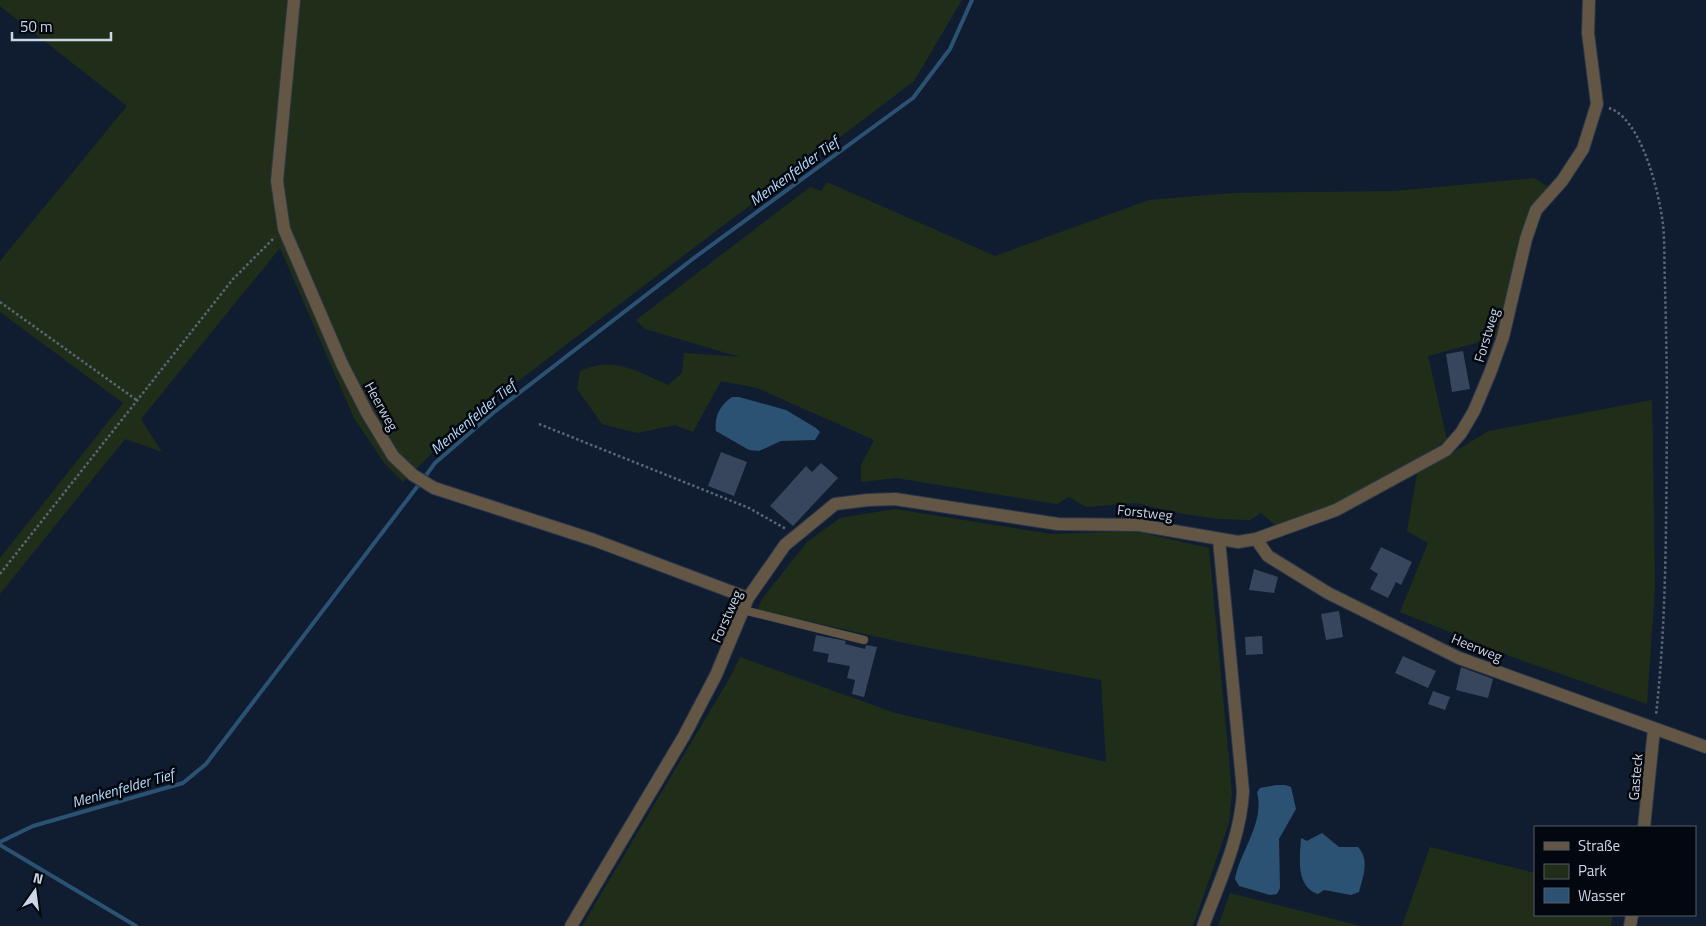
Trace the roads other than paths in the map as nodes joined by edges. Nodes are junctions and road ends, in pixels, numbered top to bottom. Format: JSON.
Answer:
{"nodes":[{"id":1,"x":294,"y":0,"type":"edge"},
{"id":2,"x":1588,"y":0,"type":"edge"},
{"id":3,"x":1219,"y":540,"type":"junction"},
{"id":4,"x":1256,"y":540,"type":"junction"},
{"id":5,"x":746,"y":604,"type":"junction"},
{"id":6,"x":864,"y":640,"type":"dead end"},
{"id":7,"x":1654,"y":729,"type":"junction"},
{"id":8,"x":1706,"y":747,"type":"edge"},
{"id":9,"x":1644,"y":826,"type":"edge"},
{"id":10,"x":571,"y":926,"type":"edge"},
{"id":11,"x":1203,"y":926,"type":"edge"}],
"edges":[{"from":1,"to":5,"type":"street","name":"Heerweg"},
{"from":2,"to":4,"type":"street","name":"Forstweg"},
{"from":3,"to":4,"type":"street","name":"Forstweg"},
{"from":3,"to":5,"type":"street","name":"Forstweg"},
{"from":3,"to":11,"type":"street"},
{"from":4,"to":7,"type":"street","name":"Heerweg"},
{"from":5,"to":6,"type":"lane"},
{"from":5,"to":10,"type":"street","name":"Forstweg"},
{"from":7,"to":8,"type":"street","name":"Heerweg"},
{"from":7,"to":9,"type":"street","name":"Gasteck"}]}
